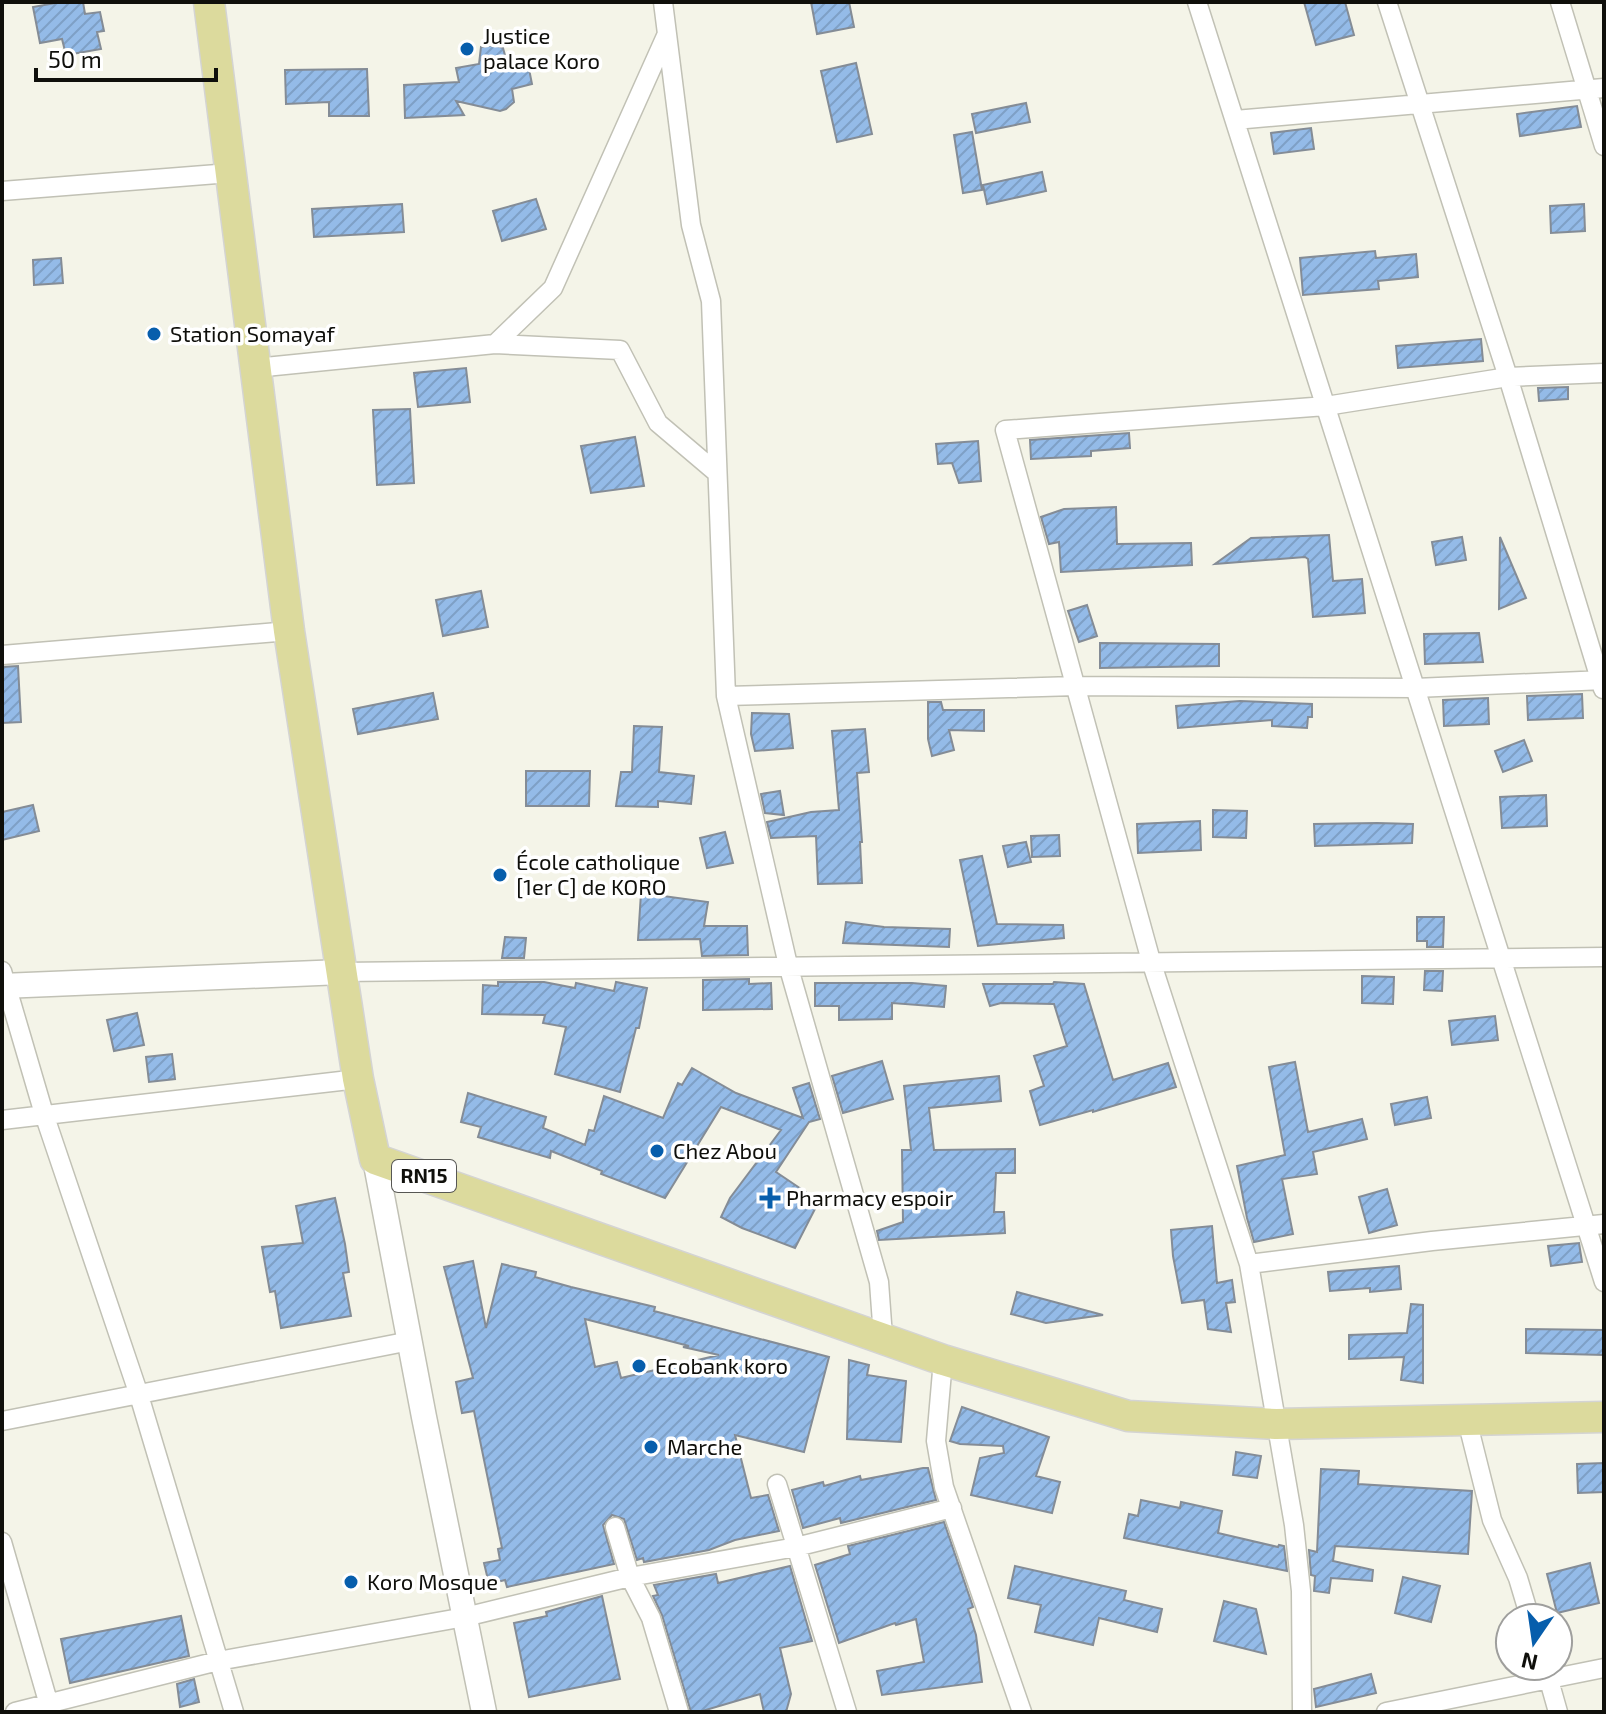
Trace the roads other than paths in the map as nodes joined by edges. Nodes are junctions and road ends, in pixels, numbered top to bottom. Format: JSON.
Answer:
{"nodes":[{"id":1,"x":209,"y":2,"type":"edge"},
{"id":2,"x":663,"y":2,"type":"edge"},
{"id":3,"x":1197,"y":2,"type":"edge"},
{"id":4,"x":1387,"y":2,"type":"edge"},
{"id":5,"x":1560,"y":2,"type":"edge"},
{"id":6,"x":667,"y":33,"type":"junction"},
{"id":7,"x":1595,"y":89,"type":"edge"},
{"id":8,"x":1420,"y":104,"type":"junction"},
{"id":9,"x":1235,"y":120,"type":"junction"},
{"id":10,"x":1604,"y":146,"type":"edge"},
{"id":11,"x":230,"y":173,"type":"junction"},
{"id":12,"x":2,"y":191,"type":"edge"},
{"id":13,"x":495,"y":344,"type":"junction"},
{"id":14,"x":255,"y":368,"type":"junction"},
{"id":15,"x":1604,"y":373,"type":"edge"},
{"id":16,"x":1508,"y":377,"type":"junction"},
{"id":17,"x":1326,"y":406,"type":"junction"},
{"id":18,"x":717,"y":473,"type":"junction"},
{"id":19,"x":289,"y":631,"type":"junction"},
{"id":20,"x":2,"y":655,"type":"edge"},
{"id":21,"x":1603,"y":684,"type":"edge"},
{"id":22,"x":1076,"y":686,"type":"junction"},
{"id":23,"x":1415,"y":688,"type":"junction"},
{"id":24,"x":726,"y":696,"type":"junction"},
{"id":25,"x":1604,"y":957,"type":"edge"},
{"id":26,"x":1501,"y":958,"type":"junction"},
{"id":27,"x":1151,"y":961,"type":"junction"},
{"id":28,"x":788,"y":965,"type":"junction"},
{"id":29,"x":342,"y":972,"type":"junction"},
{"id":30,"x":3,"y":981,"type":"edge"},
{"id":31,"x":358,"y":1079,"type":"junction"},
{"id":32,"x":44,"y":1114,"type":"junction"},
{"id":33,"x":2,"y":1120,"type":"edge"},
{"id":34,"x":375,"y":1159,"type":"junction"},
{"id":35,"x":1595,"y":1225,"type":"edge"},
{"id":36,"x":1249,"y":1264,"type":"junction"},
{"id":37,"x":1604,"y":1282,"type":"edge"},
{"id":38,"x":883,"y":1337,"type":"junction"},
{"id":39,"x":410,"y":1341,"type":"junction"},
{"id":40,"x":943,"y":1360,"type":"junction"},
{"id":41,"x":138,"y":1392,"type":"junction"},
{"id":42,"x":1604,"y":1417,"type":"edge"},
{"id":43,"x":1467,"y":1420,"type":"junction"},
{"id":44,"x":2,"y":1421,"type":"edge"},
{"id":45,"x":1276,"y":1424,"type":"junction"},
{"id":46,"x":777,"y":1484,"type":"dead end"},
{"id":47,"x":952,"y":1508,"type":"junction"},
{"id":48,"x":615,"y":1527,"type":"dead end"},
{"id":49,"x":2,"y":1542,"type":"edge"},
{"id":50,"x":796,"y":1547,"type":"junction"},
{"id":51,"x":630,"y":1577,"type":"junction"},
{"id":52,"x":1525,"y":1602,"type":"edge"},
{"id":53,"x":465,"y":1617,"type":"junction"},
{"id":54,"x":218,"y":1661,"type":"junction"},
{"id":55,"x":1604,"y":1668,"type":"edge"},
{"id":56,"x":1574,"y":1671,"type":"edge"},
{"id":57,"x":1510,"y":1682,"type":"edge"},
{"id":58,"x":1550,"y":1682,"type":"edge"},
{"id":59,"x":50,"y":1708,"type":"edge"},
{"id":60,"x":15,"y":1712,"type":"edge"},
{"id":61,"x":234,"y":1712,"type":"edge"},
{"id":62,"x":484,"y":1712,"type":"edge"},
{"id":63,"x":679,"y":1712,"type":"edge"},
{"id":64,"x":847,"y":1712,"type":"edge"},
{"id":65,"x":1022,"y":1712,"type":"edge"},
{"id":66,"x":1302,"y":1712,"type":"edge"},
{"id":67,"x":1386,"y":1712,"type":"edge"},
{"id":68,"x":1558,"y":1712,"type":"edge"}],
"edges":[{"from":1,"to":11,"type":"main road","number":"RN15"},
{"from":2,"to":6,"type":"street"},
{"from":3,"to":9,"type":"street"},
{"from":4,"to":8,"type":"street"},
{"from":5,"to":7,"type":"street"},
{"from":6,"to":13,"type":"street"},
{"from":6,"to":18,"type":"street"},
{"from":7,"to":8,"type":"street"},
{"from":7,"to":10,"type":"street"},
{"from":8,"to":9,"type":"street"},
{"from":8,"to":16,"type":"street"},
{"from":9,"to":17,"type":"street"},
{"from":11,"to":12,"type":"street"},
{"from":11,"to":14,"type":"main road","number":"RN15"},
{"from":13,"to":14,"type":"street"},
{"from":13,"to":18,"type":"street"},
{"from":14,"to":19,"type":"main road","number":"RN15"},
{"from":15,"to":16,"type":"street"},
{"from":16,"to":17,"type":"street"},
{"from":16,"to":21,"type":"street"},
{"from":17,"to":22,"type":"street"},
{"from":17,"to":23,"type":"street"},
{"from":18,"to":24,"type":"street"},
{"from":19,"to":20,"type":"street"},
{"from":19,"to":29,"type":"main road","number":"RN15"},
{"from":21,"to":23,"type":"street"},
{"from":22,"to":23,"type":"street"},
{"from":22,"to":24,"type":"street"},
{"from":22,"to":27,"type":"street"},
{"from":23,"to":26,"type":"street"},
{"from":24,"to":28,"type":"street"},
{"from":25,"to":26,"type":"street"},
{"from":26,"to":27,"type":"street"},
{"from":26,"to":35,"type":"street"},
{"from":27,"to":28,"type":"street"},
{"from":27,"to":36,"type":"street"},
{"from":28,"to":29,"type":"street"},
{"from":28,"to":38,"type":"street"},
{"from":29,"to":30,"type":"street"},
{"from":29,"to":31,"type":"main road","number":"RN15"},
{"from":30,"to":32,"type":"street"},
{"from":31,"to":32,"type":"street"},
{"from":31,"to":34,"type":"main road","number":"RN15"},
{"from":32,"to":33,"type":"street"},
{"from":32,"to":41,"type":"street"},
{"from":34,"to":38,"type":"main road","number":"RN15"},
{"from":34,"to":39,"type":"street"},
{"from":35,"to":36,"type":"street"},
{"from":35,"to":37,"type":"street"},
{"from":36,"to":45,"type":"street"},
{"from":38,"to":40,"type":"main road","number":"RN15"},
{"from":39,"to":41,"type":"street"},
{"from":39,"to":53,"type":"street"},
{"from":40,"to":45,"type":"main road","number":"RN15"},
{"from":40,"to":47,"type":"street"},
{"from":41,"to":44,"type":"street"},
{"from":41,"to":54,"type":"street"},
{"from":42,"to":43,"type":"main road","number":"RN15"},
{"from":43,"to":45,"type":"main road","number":"RN15"},
{"from":43,"to":52,"type":"street"},
{"from":45,"to":66,"type":"street"},
{"from":46,"to":50,"type":"street"},
{"from":47,"to":50,"type":"street"},
{"from":47,"to":65,"type":"street"},
{"from":48,"to":51,"type":"street"},
{"from":49,"to":59,"type":"street"},
{"from":50,"to":51,"type":"street"},
{"from":50,"to":64,"type":"street"},
{"from":51,"to":53,"type":"street"},
{"from":51,"to":63,"type":"street"},
{"from":53,"to":54,"type":"street"},
{"from":53,"to":62,"type":"street"},
{"from":54,"to":59,"type":"street"},
{"from":54,"to":61,"type":"street"},
{"from":55,"to":56,"type":"street"},
{"from":57,"to":67,"type":"street"},
{"from":58,"to":68,"type":"street"},
{"from":59,"to":60,"type":"street"}]}
